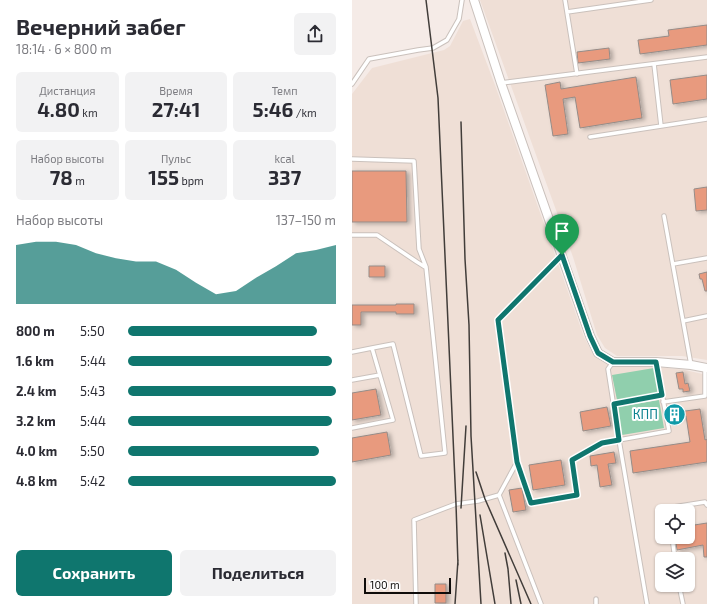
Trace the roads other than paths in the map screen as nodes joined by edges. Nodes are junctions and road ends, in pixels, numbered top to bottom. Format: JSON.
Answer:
{"nodes":[{"id":1,"x":462,"y":0,"type":"edge"},
{"id":2,"x":474,"y":0,"type":"edge"},
{"id":3,"x":565,"y":0,"type":"edge"},
{"id":4,"x":651,"y":0,"type":"edge"},
{"id":5,"x":567,"y":12,"type":"junction"},
{"id":6,"x":707,"y":57,"type":"edge"},
{"id":7,"x":654,"y":64,"type":"junction"},
{"id":8,"x":577,"y":74,"type":"junction"},
{"id":9,"x":501,"y":83,"type":"junction"},
{"id":10,"x":352,"y":84,"type":"edge"},
{"id":11,"x":707,"y":119,"type":"edge"},
{"id":12,"x":661,"y":126,"type":"junction"},
{"id":13,"x":590,"y":137,"type":"dead end"},
{"id":14,"x":352,"y":159,"type":"edge"},
{"id":15,"x":664,"y":216,"type":"dead end"},
{"id":16,"x":352,"y":235,"type":"edge"},
{"id":17,"x":562,"y":255,"type":"junction"},
{"id":18,"x":707,"y":258,"type":"edge"},
{"id":19,"x":673,"y":264,"type":"junction"},
{"id":20,"x":426,"y":267,"type":"junction"},
{"id":21,"x":707,"y":316,"type":"edge"},
{"id":22,"x":683,"y":321,"type":"junction"},
{"id":23,"x":372,"y":348,"type":"junction"},
{"id":24,"x":352,"y":352,"type":"edge"},
{"id":25,"x":613,"y":362,"type":"junction"},
{"id":26,"x":656,"y":362,"type":"junction"},
{"id":27,"x":690,"y":365,"type":"junction"},
{"id":28,"x":706,"y":368,"type":"edge"},
{"id":29,"x":380,"y":374,"type":"junction"},
{"id":30,"x":352,"y":380,"type":"edge"},
{"id":31,"x":662,"y":395,"type":"junction"},
{"id":32,"x":663,"y":402,"type":"junction"},
{"id":33,"x":614,"y":404,"type":"junction"},
{"id":34,"x":352,"y":428,"type":"edge"},
{"id":35,"x":619,"y":440,"type":"junction"},
{"id":36,"x":517,"y":462,"type":"junction"},
{"id":37,"x":499,"y":496,"type":"junction"},
{"id":38,"x":692,"y":504,"type":"edge"},
{"id":39,"x":707,"y":506,"type":"edge"},
{"id":40,"x":680,"y":592,"type":"edge"},
{"id":41,"x":596,"y":599,"type":"dead end"},
{"id":42,"x":416,"y":604,"type":"edge"},
{"id":43,"x":541,"y":604,"type":"edge"},
{"id":44,"x":596,"y":604,"type":"edge"},
{"id":45,"x":647,"y":604,"type":"edge"},
{"id":46,"x":683,"y":604,"type":"edge"}],
"edges":[{"from":1,"to":10,"type":"lane"},
{"from":2,"to":9,"type":"street"},
{"from":3,"to":5,"type":"lane"},
{"from":4,"to":5,"type":"lane"},
{"from":5,"to":8,"type":"lane"},
{"from":6,"to":7,"type":"lane"},
{"from":7,"to":8,"type":"lane"},
{"from":7,"to":12,"type":"lane"},
{"from":8,"to":9,"type":"lane"},
{"from":9,"to":17,"type":"street"},
{"from":11,"to":12,"type":"lane"},
{"from":12,"to":13,"type":"lane"},
{"from":14,"to":20,"type":"lane"},
{"from":15,"to":19,"type":"lane"},
{"from":16,"to":20,"type":"lane"},
{"from":17,"to":25,"type":"street"},
{"from":17,"to":36,"type":"lane"},
{"from":18,"to":19,"type":"lane"},
{"from":19,"to":22,"type":"lane"},
{"from":20,"to":23,"type":"lane"},
{"from":21,"to":22,"type":"lane"},
{"from":22,"to":27,"type":"lane"},
{"from":23,"to":24,"type":"lane"},
{"from":23,"to":29,"type":"lane"},
{"from":25,"to":26,"type":"street"},
{"from":25,"to":33,"type":"lane"},
{"from":26,"to":27,"type":"street"},
{"from":26,"to":31,"type":"lane"},
{"from":27,"to":28,"type":"street"},
{"from":28,"to":32,"type":"lane"},
{"from":29,"to":30,"type":"lane"},
{"from":29,"to":34,"type":"lane"},
{"from":31,"to":32,"type":"lane"},
{"from":31,"to":33,"type":"lane"},
{"from":32,"to":35,"type":"lane"},
{"from":33,"to":35,"type":"lane"},
{"from":35,"to":36,"type":"lane"},
{"from":35,"to":45,"type":"lane"},
{"from":36,"to":37,"type":"lane"},
{"from":37,"to":42,"type":"lane"},
{"from":37,"to":43,"type":"lane"},
{"from":38,"to":39,"type":"lane"},
{"from":40,"to":46,"type":"lane"},
{"from":41,"to":44,"type":"lane"}]}
